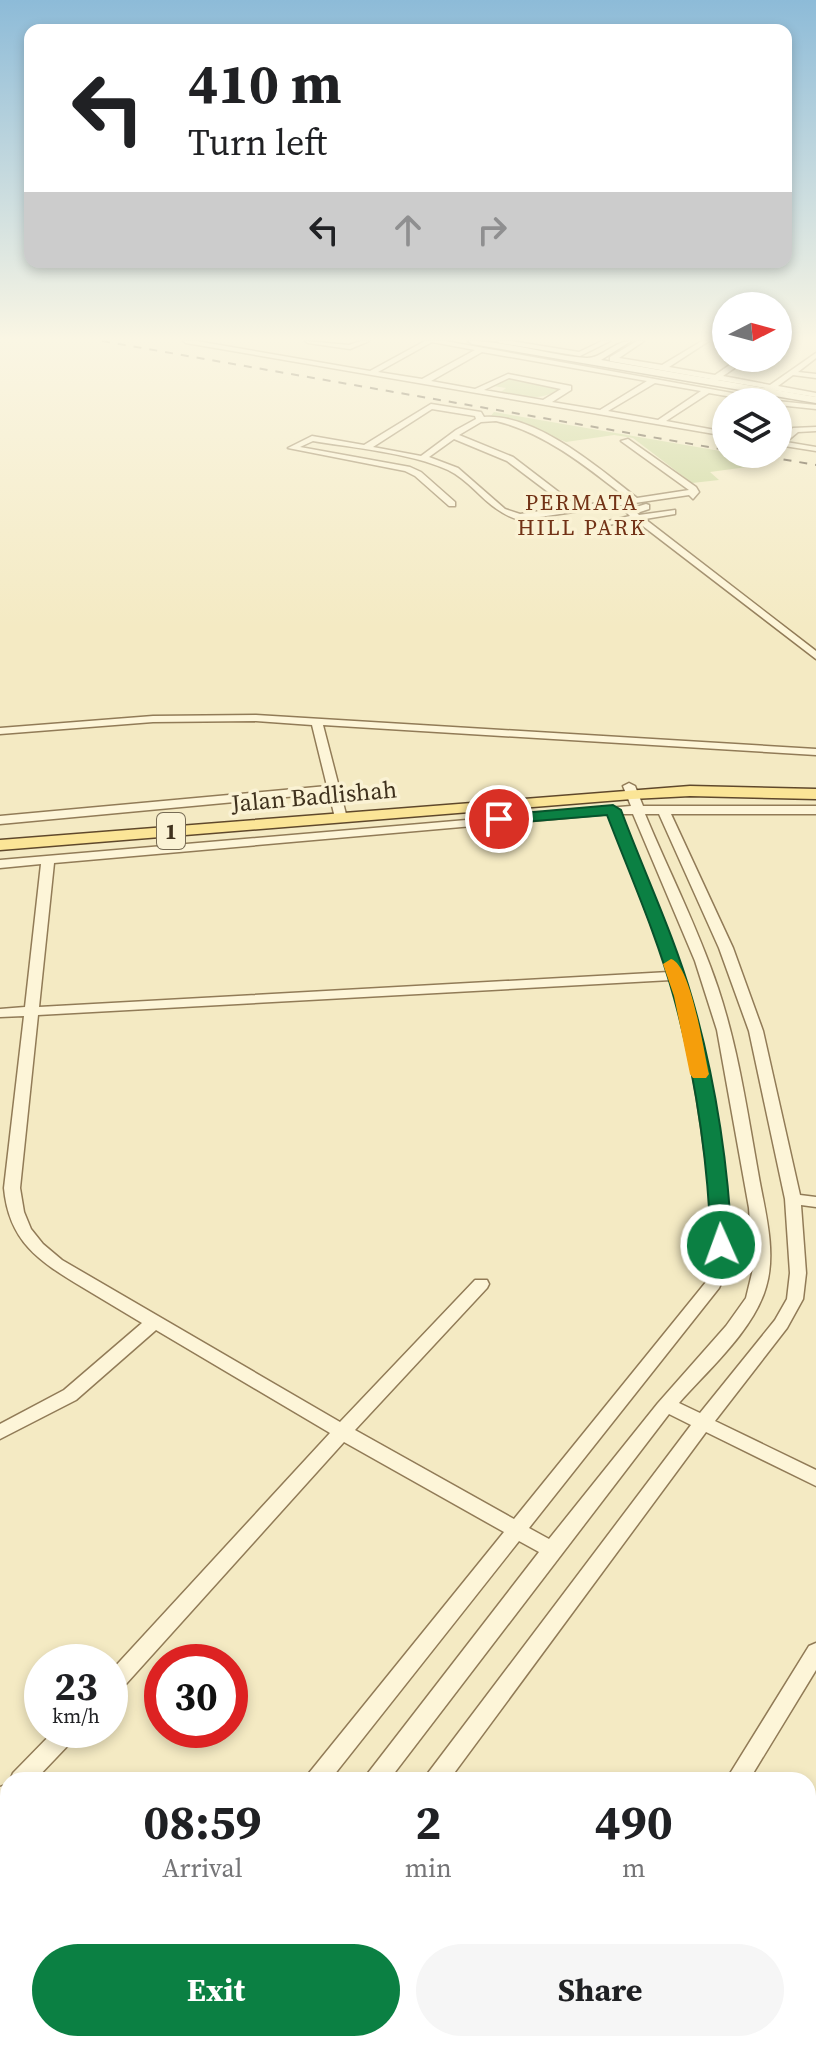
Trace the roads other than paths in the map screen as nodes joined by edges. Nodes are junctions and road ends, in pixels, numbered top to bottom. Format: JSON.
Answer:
{"nodes":[{"id":1,"x":383,"y":437,"type":"edge"},
{"id":2,"x":456,"y":437,"type":"joint"},
{"id":3,"x":544,"y":437,"type":"edge"},
{"id":4,"x":625,"y":441,"type":"dead end"},
{"id":5,"x":792,"y":445,"type":"edge"},
{"id":6,"x":367,"y":447,"type":"junction"},
{"id":7,"x":816,"y":449,"type":"edge"},
{"id":8,"x":423,"y":458,"type":"junction"},
{"id":9,"x":695,"y":492,"type":"junction"},
{"id":10,"x":636,"y":501,"type":"junction"},
{"id":11,"x":452,"y":504,"type":"dead end"},
{"id":12,"x":575,"y":509,"type":"junction"},
{"id":13,"x":672,"y":512,"type":"dead end"},
{"id":14,"x":636,"y":518,"type":"junction"},
{"id":15,"x":603,"y":523,"type":"dead end"},
{"id":16,"x":816,"y":656,"type":"edge"},
{"id":17,"x":316,"y":720,"type":"junction"},
{"id":18,"x":0,"y":731,"type":"edge"},
{"id":19,"x":816,"y":752,"type":"edge"},
{"id":20,"x":816,"y":787,"type":"edge"},
{"id":21,"x":334,"y":789,"type":"junction"},
{"id":22,"x":816,"y":794,"type":"edge"},
{"id":23,"x":633,"y":796,"type":"junction"},
{"id":24,"x":663,"y":809,"type":"junction"},
{"id":25,"x":613,"y":810,"type":"junction"},
{"id":26,"x":816,"y":810,"type":"edge"},
{"id":27,"x":340,"y":813,"type":"junction"},
{"id":28,"x":0,"y":820,"type":"edge"},
{"id":29,"x":0,"y":837,"type":"edge"},
{"id":30,"x":0,"y":845,"type":"edge"},
{"id":31,"x":48,"y":860,"type":"junction"},
{"id":32,"x":0,"y":864,"type":"edge"},
{"id":33,"x":676,"y":976,"type":"junction"},
{"id":34,"x":0,"y":1013,"type":"edge"},
{"id":35,"x":30,"y":1013,"type":"junction"},
{"id":36,"x":793,"y":1199,"type":"junction"},
{"id":37,"x":816,"y":1202,"type":"edge"},
{"id":38,"x":481,"y":1284,"type":"dead end"},
{"id":39,"x":153,"y":1323,"type":"junction"},
{"id":40,"x":667,"y":1405,"type":"junction"},
{"id":41,"x":702,"y":1423,"type":"junction"},
{"id":42,"x":0,"y":1432,"type":"edge"},
{"id":43,"x":342,"y":1432,"type":"junction"},
{"id":44,"x":816,"y":1479,"type":"edge"},
{"id":45,"x":517,"y":1531,"type":"junction"},
{"id":46,"x":552,"y":1550,"type":"junction"},
{"id":47,"x":816,"y":1652,"type":"edge"},
{"id":48,"x":128,"y":1667,"type":"edge"},
{"id":49,"x":52,"y":1748,"type":"edge"},
{"id":50,"x":29,"y":1772,"type":"edge"},
{"id":51,"x":323,"y":1772,"type":"edge"},
{"id":52,"x":382,"y":1772,"type":"edge"},
{"id":53,"x":442,"y":1772,"type":"edge"},
{"id":54,"x":742,"y":1772,"type":"edge"}],
"edges":[{"from":1,"to":6,"type":"street"},
{"from":2,"to":8,"type":"street"},
{"from":2,"to":12,"type":"street"},
{"from":3,"to":10,"type":"street"},
{"from":4,"to":9,"type":"street"},
{"from":5,"to":7,"type":"street"},
{"from":6,"to":8,"type":"street"},
{"from":6,"to":11,"type":"street"},
{"from":8,"to":12,"type":"street"},
{"from":9,"to":10,"type":"street"},
{"from":9,"to":14,"type":"street"},
{"from":10,"to":12,"type":"street"},
{"from":13,"to":14,"type":"street"},
{"from":14,"to":15,"type":"street"},
{"from":14,"to":16,"type":"street"},
{"from":17,"to":18,"type":"street"},
{"from":17,"to":19,"type":"street"},
{"from":17,"to":21,"type":"street"},
{"from":20,"to":23,"type":"main road","number":"1"},
{"from":21,"to":27,"type":"street"},
{"from":21,"to":28,"type":"street"},
{"from":22,"to":23,"type":"main road","number":"1"},
{"from":23,"to":24,"type":"street"},
{"from":23,"to":25,"type":"street"},
{"from":23,"to":27,"type":"main road","name":"Jalan Badlishah","number":"1"},
{"from":23,"to":40,"type":"street"},
{"from":24,"to":26,"type":"street"},
{"from":24,"to":36,"type":"street"},
{"from":25,"to":31,"type":"street"},
{"from":25,"to":33,"type":"street"},
{"from":27,"to":29,"type":"main road","name":"Jalan Badlishah","number":"1"},
{"from":27,"to":30,"type":"main road","name":"Jalan Badlishah","number":"1"},
{"from":31,"to":32,"type":"street"},
{"from":31,"to":35,"type":"street"},
{"from":33,"to":35,"type":"street"},
{"from":33,"to":45,"type":"street"},
{"from":34,"to":35,"type":"street"},
{"from":35,"to":39,"type":"street"},
{"from":36,"to":37,"type":"street"},
{"from":36,"to":41,"type":"street"},
{"from":38,"to":43,"type":"street"},
{"from":39,"to":42,"type":"street"},
{"from":39,"to":43,"type":"street"},
{"from":40,"to":41,"type":"street"},
{"from":40,"to":46,"type":"street"},
{"from":41,"to":44,"type":"street"},
{"from":41,"to":53,"type":"street"},
{"from":43,"to":45,"type":"street"},
{"from":43,"to":48,"type":"street"},
{"from":45,"to":46,"type":"street"},
{"from":45,"to":51,"type":"street"},
{"from":46,"to":52,"type":"street"},
{"from":47,"to":54,"type":"street"},
{"from":49,"to":50,"type":"street"}]}
